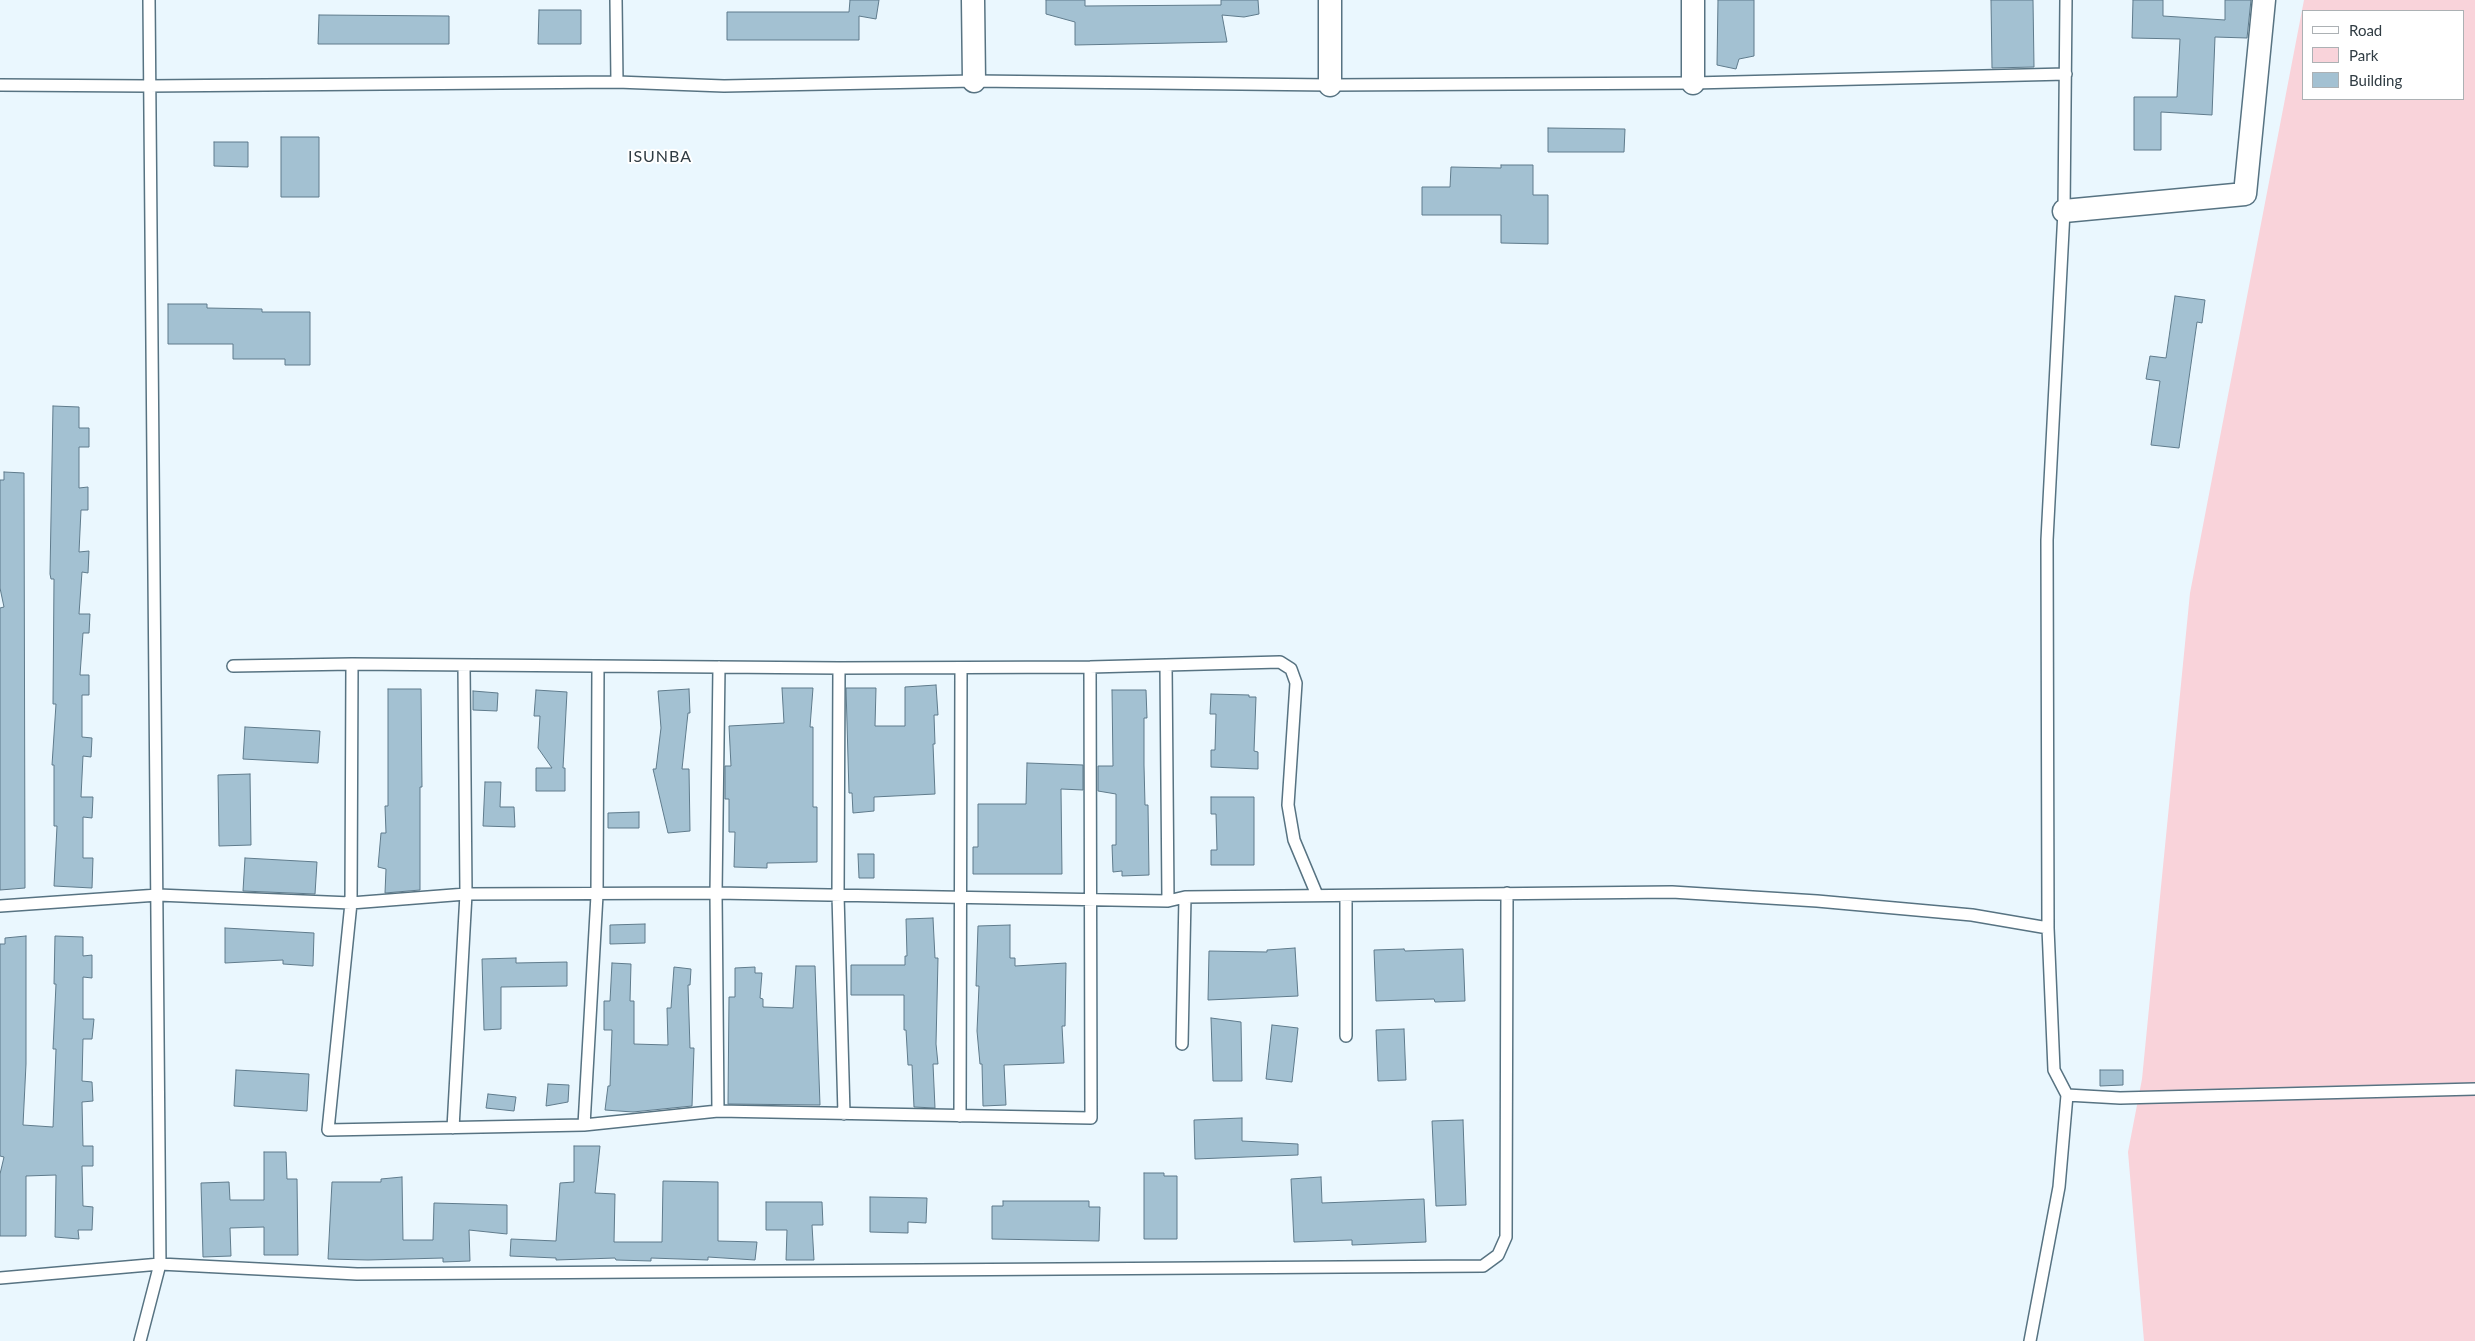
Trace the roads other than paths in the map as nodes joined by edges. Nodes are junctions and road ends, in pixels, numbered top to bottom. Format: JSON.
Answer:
{"nodes":[{"id":1,"x":149,"y":0,"type":"edge"},
{"id":2,"x":616,"y":0,"type":"edge"},
{"id":3,"x":973,"y":0,"type":"edge"},
{"id":4,"x":1330,"y":0,"type":"edge"},
{"id":5,"x":1693,"y":0,"type":"edge"},
{"id":6,"x":2066,"y":0,"type":"edge"},
{"id":7,"x":2264,"y":0,"type":"edge"},
{"id":8,"x":2066,"y":74,"type":"junction"},
{"id":9,"x":617,"y":82,"type":"junction"},
{"id":10,"x":974,"y":82,"type":"junction"},
{"id":11,"x":1693,"y":83,"type":"junction"},
{"id":12,"x":0,"y":85,"type":"edge"},
{"id":13,"x":1330,"y":85,"type":"junction"},
{"id":14,"x":148,"y":86,"type":"junction"},
{"id":15,"x":2064,"y":211,"type":"junction"},
{"id":16,"x":352,"y":664,"type":"junction"},
{"id":17,"x":1166,"y":665,"type":"junction"},
{"id":18,"x":233,"y":666,"type":"dead end"},
{"id":19,"x":464,"y":666,"type":"junction"},
{"id":20,"x":598,"y":667,"type":"junction"},
{"id":21,"x":719,"y":667,"type":"junction"},
{"id":22,"x":1090,"y":667,"type":"junction"},
{"id":23,"x":839,"y":668,"type":"junction"},
{"id":24,"x":961,"y":668,"type":"junction"},
{"id":25,"x":716,"y":893,"type":"junction"},
{"id":26,"x":1507,"y":893,"type":"junction"},
{"id":27,"x":466,"y":894,"type":"junction"},
{"id":28,"x":158,"y":895,"type":"junction"},
{"id":29,"x":597,"y":895,"type":"junction"},
{"id":30,"x":838,"y":895,"type":"junction"},
{"id":31,"x":1317,"y":895,"type":"junction"},
{"id":32,"x":1346,"y":896,"type":"junction"},
{"id":33,"x":1185,"y":897,"type":"junction"},
{"id":34,"x":959,"y":898,"type":"junction"},
{"id":35,"x":1091,"y":898,"type":"junction"},
{"id":36,"x":1168,"y":901,"type":"junction"},
{"id":37,"x":351,"y":903,"type":"junction"},
{"id":38,"x":0,"y":906,"type":"edge"},
{"id":39,"x":2048,"y":928,"type":"junction"},
{"id":40,"x":1346,"y":1036,"type":"dead end"},
{"id":41,"x":1182,"y":1044,"type":"dead end"},
{"id":42,"x":2475,"y":1089,"type":"edge"},
{"id":43,"x":2067,"y":1095,"type":"junction"},
{"id":44,"x":718,"y":1111,"type":"junction"},
{"id":45,"x":844,"y":1114,"type":"junction"},
{"id":46,"x":960,"y":1116,"type":"junction"},
{"id":47,"x":584,"y":1125,"type":"junction"},
{"id":48,"x":452,"y":1128,"type":"junction"},
{"id":49,"x":160,"y":1264,"type":"junction"},
{"id":50,"x":0,"y":1278,"type":"edge"},
{"id":51,"x":140,"y":1341,"type":"edge"},
{"id":52,"x":2030,"y":1341,"type":"edge"}],
"edges":[{"from":1,"to":14,"type":"lane"},
{"from":2,"to":9,"type":"lane"},
{"from":3,"to":10,"type":"street"},
{"from":4,"to":13,"type":"street"},
{"from":5,"to":11,"type":"street"},
{"from":6,"to":8,"type":"lane"},
{"from":7,"to":15,"type":"street"},
{"from":8,"to":11,"type":"lane"},
{"from":8,"to":15,"type":"lane"},
{"from":9,"to":10,"type":"lane"},
{"from":9,"to":14,"type":"lane"},
{"from":10,"to":13,"type":"lane"},
{"from":11,"to":13,"type":"lane"},
{"from":12,"to":14,"type":"lane"},
{"from":14,"to":28,"type":"lane"},
{"from":15,"to":39,"type":"lane"},
{"from":16,"to":18,"type":"lane"},
{"from":16,"to":19,"type":"lane"},
{"from":16,"to":37,"type":"lane"},
{"from":17,"to":22,"type":"lane"},
{"from":17,"to":31,"type":"lane"},
{"from":17,"to":36,"type":"lane"},
{"from":19,"to":20,"type":"lane"},
{"from":19,"to":27,"type":"lane"},
{"from":20,"to":21,"type":"lane"},
{"from":20,"to":29,"type":"lane"},
{"from":21,"to":23,"type":"lane"},
{"from":21,"to":25,"type":"lane"},
{"from":22,"to":24,"type":"lane"},
{"from":22,"to":35,"type":"lane"},
{"from":23,"to":24,"type":"lane"},
{"from":23,"to":30,"type":"lane"},
{"from":24,"to":34,"type":"lane"},
{"from":25,"to":29,"type":"lane"},
{"from":25,"to":30,"type":"lane"},
{"from":25,"to":44,"type":"lane"},
{"from":26,"to":32,"type":"lane"},
{"from":26,"to":39,"type":"lane"},
{"from":26,"to":49,"type":"lane"},
{"from":27,"to":29,"type":"lane"},
{"from":27,"to":37,"type":"lane"},
{"from":27,"to":48,"type":"lane"},
{"from":28,"to":37,"type":"lane"},
{"from":28,"to":38,"type":"lane"},
{"from":28,"to":49,"type":"lane"},
{"from":29,"to":47,"type":"lane"},
{"from":30,"to":34,"type":"lane"},
{"from":30,"to":45,"type":"lane"},
{"from":31,"to":32,"type":"lane"},
{"from":31,"to":33,"type":"lane"},
{"from":32,"to":40,"type":"lane"},
{"from":33,"to":36,"type":"lane"},
{"from":33,"to":41,"type":"lane"},
{"from":34,"to":35,"type":"lane"},
{"from":34,"to":46,"type":"lane"},
{"from":35,"to":36,"type":"lane"},
{"from":35,"to":46,"type":"lane"},
{"from":37,"to":48,"type":"lane"},
{"from":39,"to":43,"type":"lane"},
{"from":42,"to":43,"type":"lane"},
{"from":43,"to":52,"type":"lane"},
{"from":44,"to":45,"type":"lane"},
{"from":44,"to":47,"type":"lane"},
{"from":45,"to":46,"type":"lane"},
{"from":47,"to":48,"type":"lane"},
{"from":49,"to":50,"type":"lane"},
{"from":49,"to":51,"type":"lane"}]}
